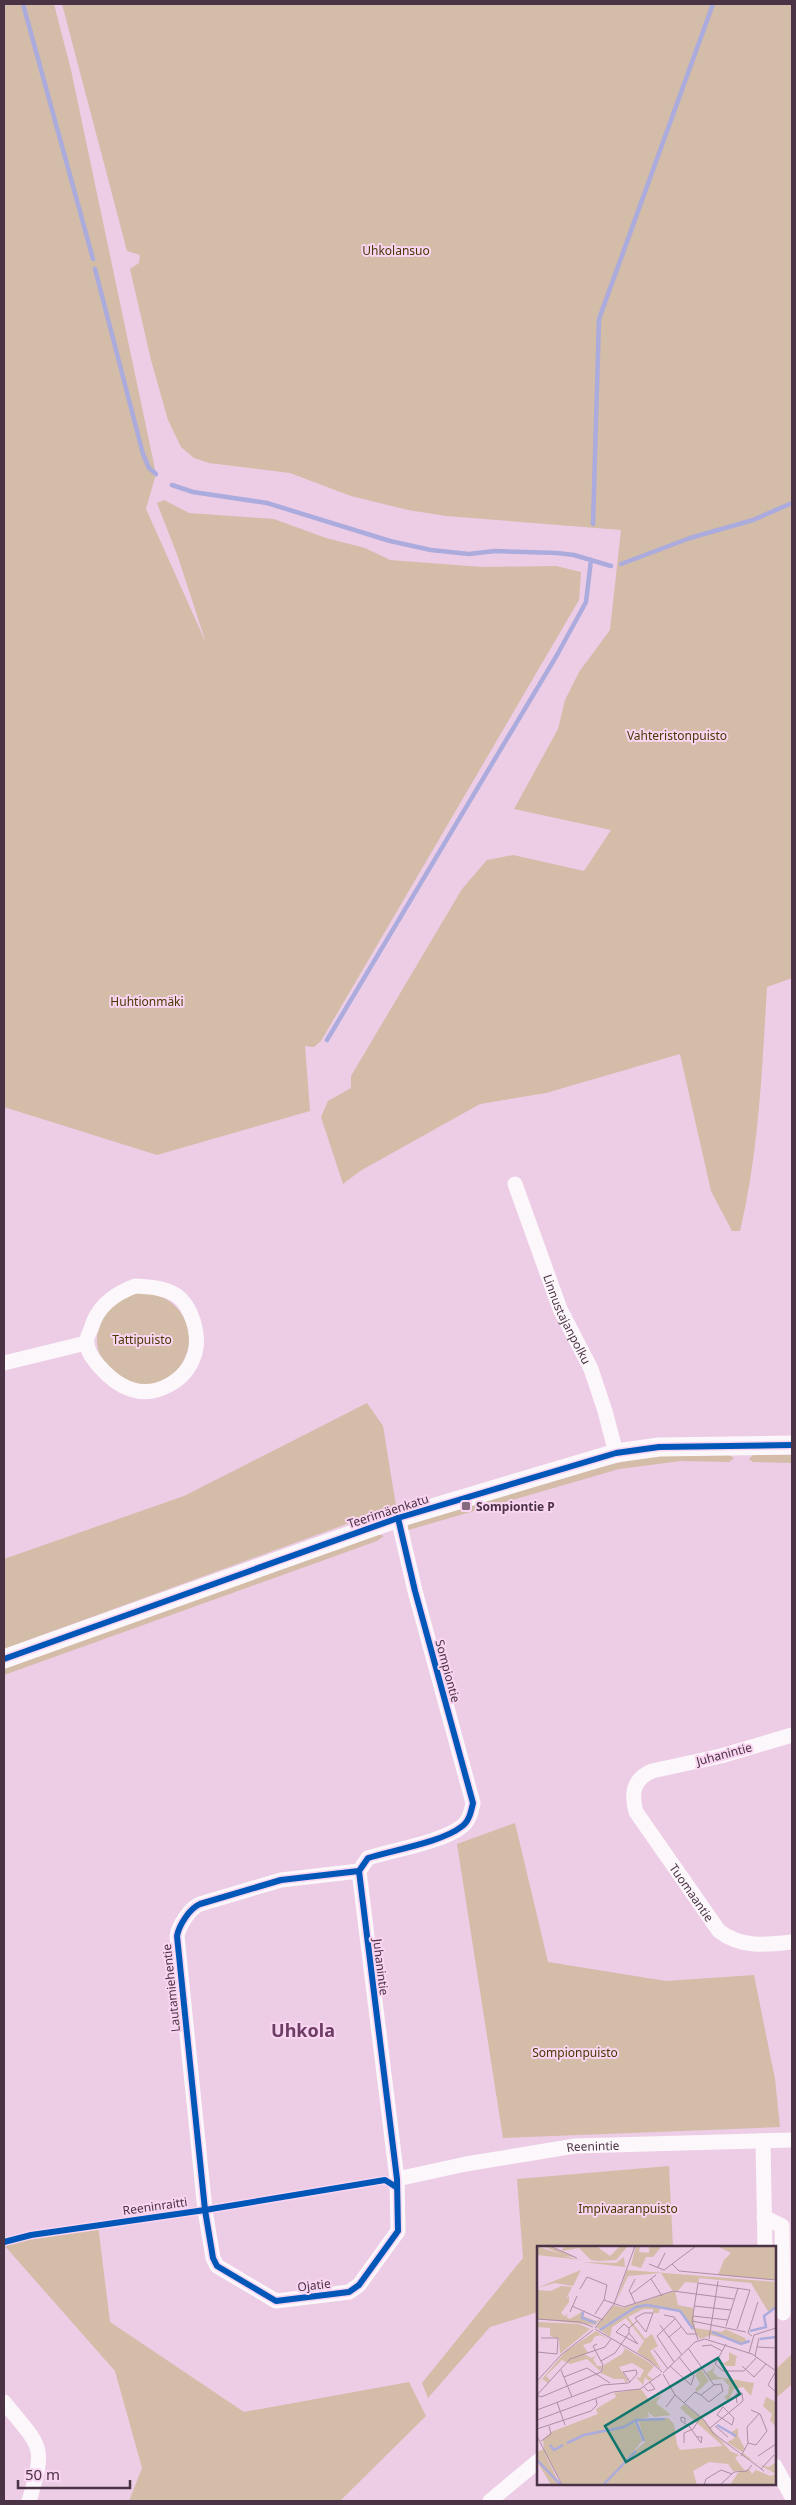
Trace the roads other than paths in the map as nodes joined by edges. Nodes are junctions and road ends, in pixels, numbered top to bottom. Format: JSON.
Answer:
{"nodes":[{"id":1,"x":515,"y":1184,"type":"dead end"},
{"id":2,"x":86,"y":1343,"type":"junction"},
{"id":3,"x":4,"y":1363,"type":"edge"},
{"id":4,"x":792,"y":1445,"type":"edge"},
{"id":5,"x":616,"y":1453,"type":"junction"},
{"id":6,"x":398,"y":1518,"type":"junction"},
{"id":7,"x":5,"y":1655,"type":"edge"},
{"id":8,"x":792,"y":1735,"type":"edge"},
{"id":9,"x":634,"y":1789,"type":"joint"},
{"id":10,"x":359,"y":1871,"type":"junction"},
{"id":11,"x":792,"y":1942,"type":"edge"},
{"id":12,"x":792,"y":2140,"type":"edge"},
{"id":13,"x":763,"y":2141,"type":"junction"},
{"id":14,"x":396,"y":2179,"type":"junction"},
{"id":15,"x":204,"y":2210,"type":"joint"},
{"id":16,"x":764,"y":2217,"type":"junction"},
{"id":17,"x":765,"y":2246,"type":"edge"},
{"id":18,"x":779,"y":2264,"type":"edge"},
{"id":19,"x":783,"y":2313,"type":"dead end"},
{"id":20,"x":4,"y":2402,"type":"edge"},
{"id":21,"x":537,"y":2463,"type":"edge"},
{"id":22,"x":783,"y":2471,"type":"edge"},
{"id":23,"x":792,"y":2497,"type":"edge"},
{"id":24,"x":30,"y":2501,"type":"edge"},
{"id":25,"x":490,"y":2501,"type":"edge"}],
"edges":[{"from":1,"to":5,"type":"street","name":"Linnustajanpolku"},
{"from":2,"to":2,"type":"street"},
{"from":2,"to":3,"type":"street"},
{"from":4,"to":5,"type":"street","name":"Teerimäenkatu"},
{"from":5,"to":6,"type":"street","name":"Teerimäenkatu"},
{"from":6,"to":7,"type":"street","name":"Teerimäenkatu"},
{"from":6,"to":10,"type":"street","name":"Sompiontie"},
{"from":8,"to":9,"type":"street","name":"Juhanintie"},
{"from":9,"to":11,"type":"street","name":"Tuomaantie"},
{"from":10,"to":14,"type":"street","name":"Juhanintie"},
{"from":10,"to":15,"type":"street","name":"Lautamiehentie"},
{"from":12,"to":13,"type":"street","name":"Reenintie"},
{"from":13,"to":14,"type":"street","name":"Reenintie"},
{"from":13,"to":16,"type":"street"},
{"from":14,"to":15,"type":"street","name":"Ojatie"},
{"from":16,"to":17,"type":"street"},
{"from":16,"to":18,"type":"street"},
{"from":18,"to":19,"type":"street"},
{"from":20,"to":24,"type":"street"},
{"from":21,"to":25,"type":"street"},
{"from":22,"to":23,"type":"street"}]}
